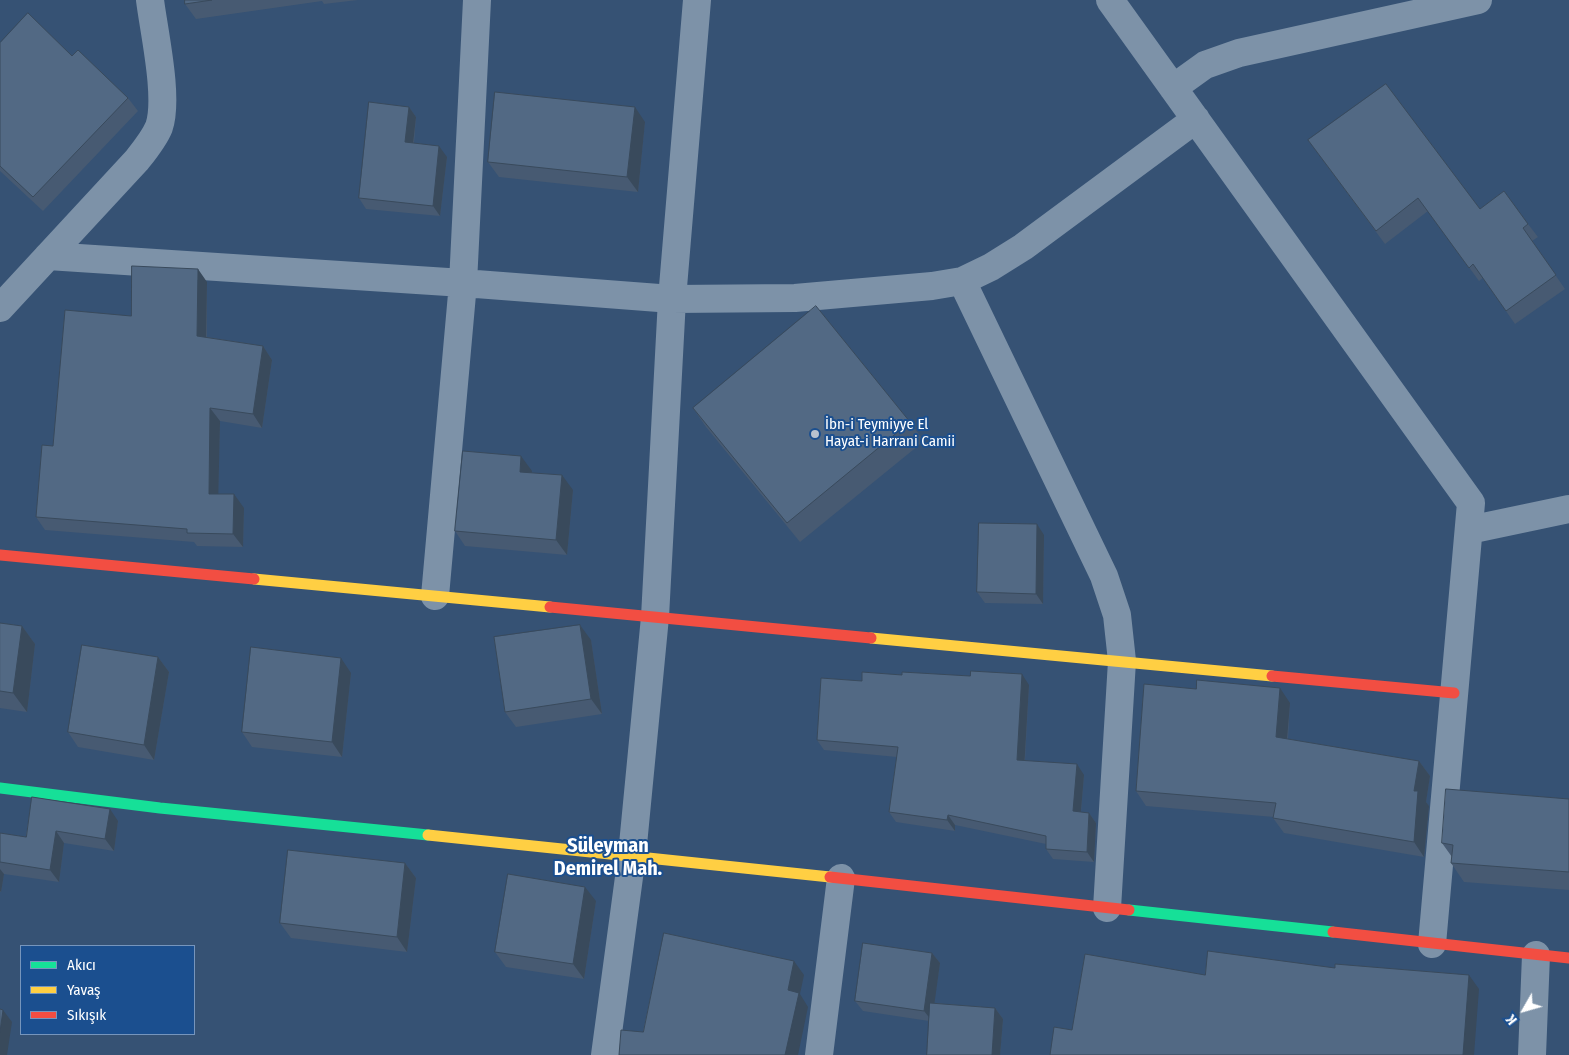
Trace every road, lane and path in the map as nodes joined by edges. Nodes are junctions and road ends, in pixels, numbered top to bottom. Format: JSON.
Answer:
{"nodes":[{"id":1,"x":150,"y":0,"type":"edge"},
{"id":2,"x":477,"y":0,"type":"edge"},
{"id":3,"x":697,"y":0,"type":"edge"},
{"id":4,"x":1110,"y":0,"type":"edge"},
{"id":5,"x":1478,"y":0,"type":"edge"},
{"id":6,"x":1173,"y":88,"type":"junction"},
{"id":7,"x":1196,"y":118,"type":"junction"},
{"id":8,"x":48,"y":256,"type":"junction"},
{"id":9,"x":962,"y":281,"type":"junction"},
{"id":10,"x":463,"y":283,"type":"junction"},
{"id":11,"x":672,"y":299,"type":"junction"},
{"id":12,"x":0,"y":308,"type":"edge"},
{"id":13,"x":1569,"y":509,"type":"edge"},
{"id":14,"x":1469,"y":530,"type":"junction"},
{"id":15,"x":0,"y":556,"type":"edge"},
{"id":16,"x":435,"y":596,"type":"junction"},
{"id":17,"x":655,"y":617,"type":"junction"},
{"id":18,"x":1122,"y":661,"type":"junction"},
{"id":19,"x":1454,"y":693,"type":"junction"},
{"id":20,"x":0,"y":788,"type":"edge"},
{"id":21,"x":632,"y":855,"type":"junction"},
{"id":22,"x":841,"y":878,"type":"junction"},
{"id":23,"x":1107,"y":908,"type":"junction"},
{"id":24,"x":1432,"y":944,"type":"junction"},
{"id":25,"x":1536,"y":955,"type":"junction"},
{"id":26,"x":1569,"y":958,"type":"edge"},
{"id":27,"x":605,"y":1055,"type":"edge"},
{"id":28,"x":819,"y":1055,"type":"edge"},
{"id":29,"x":1532,"y":1055,"type":"edge"}],
"edges":[{"from":1,"to":8,"type":"street"},
{"from":2,"to":10,"type":"street"},
{"from":3,"to":11,"type":"street"},
{"from":4,"to":6,"type":"street"},
{"from":5,"to":6,"type":"street"},
{"from":6,"to":7,"type":"street"},
{"from":7,"to":9,"type":"street"},
{"from":7,"to":14,"type":"street"},
{"from":8,"to":10,"type":"street"},
{"from":8,"to":12,"type":"street"},
{"from":9,"to":11,"type":"street"},
{"from":9,"to":18,"type":"street"},
{"from":10,"to":11,"type":"street"},
{"from":10,"to":16,"type":"street"},
{"from":11,"to":17,"type":"street"},
{"from":13,"to":14,"type":"street"},
{"from":14,"to":19,"type":"street"},
{"from":15,"to":16,"type":"street"},
{"from":16,"to":17,"type":"street"},
{"from":17,"to":18,"type":"street"},
{"from":17,"to":21,"type":"street"},
{"from":18,"to":19,"type":"street"},
{"from":18,"to":23,"type":"street"},
{"from":19,"to":24,"type":"street"},
{"from":20,"to":21,"type":"street"},
{"from":21,"to":22,"type":"street"},
{"from":21,"to":27,"type":"street"},
{"from":22,"to":23,"type":"street"},
{"from":22,"to":28,"type":"street"},
{"from":23,"to":24,"type":"street"},
{"from":24,"to":25,"type":"street"},
{"from":25,"to":26,"type":"street"},
{"from":25,"to":29,"type":"street"}]}
